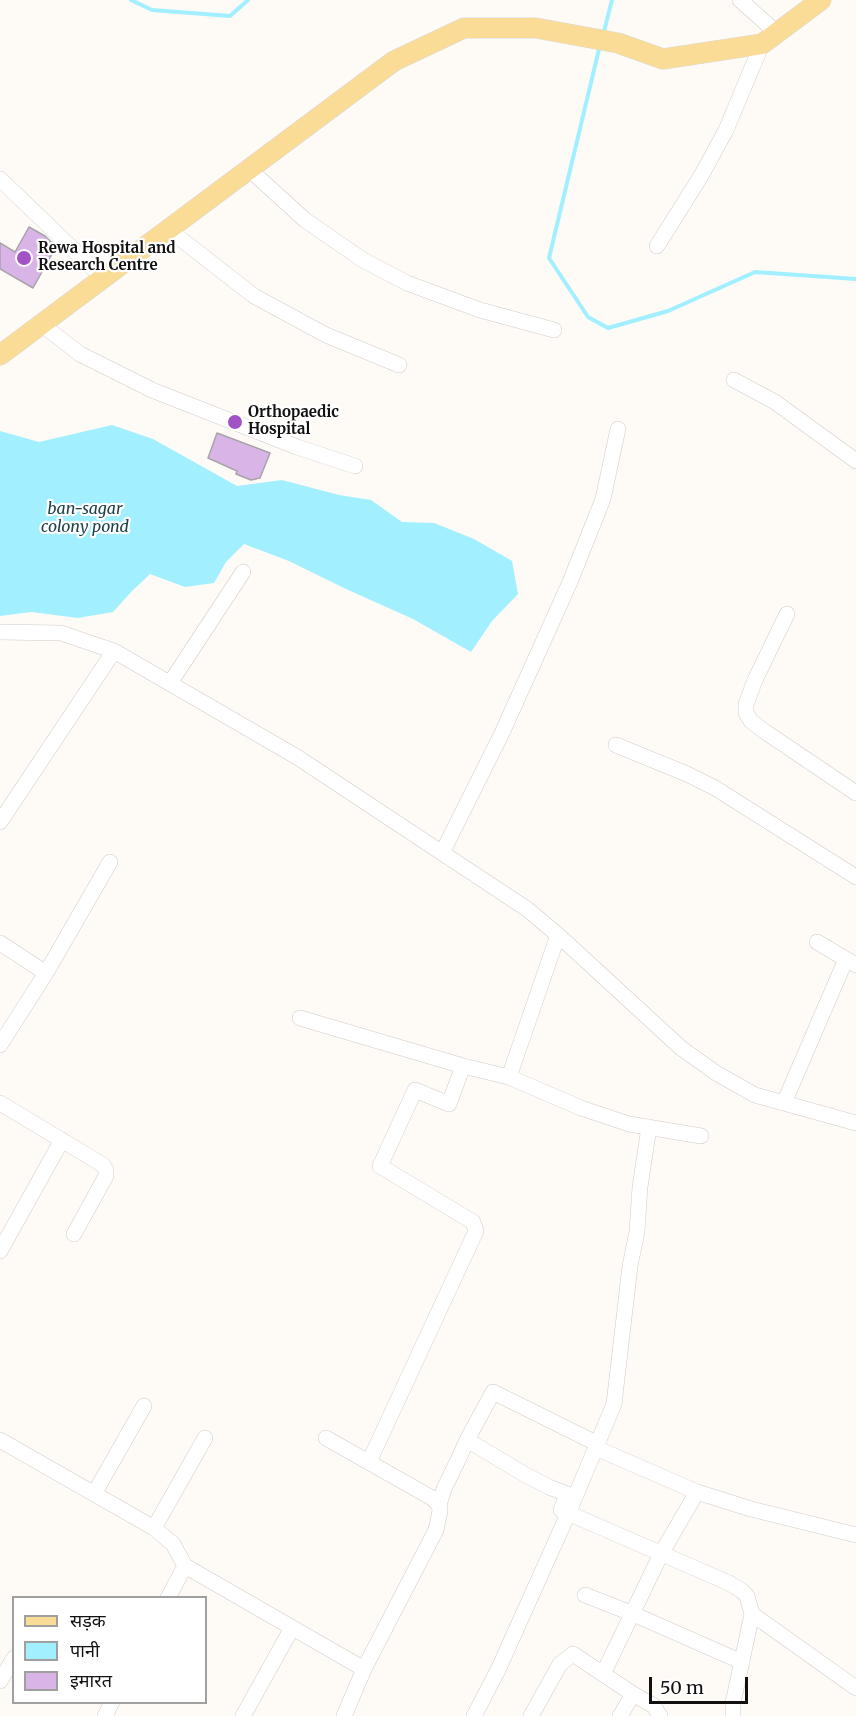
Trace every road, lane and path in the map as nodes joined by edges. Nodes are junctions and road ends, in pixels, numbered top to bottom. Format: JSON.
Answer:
{"nodes":[{"id":1,"x":740,"y":0,"type":"edge"},
{"id":2,"x":821,"y":0,"type":"edge"},
{"id":3,"x":770,"y":38,"type":"junction"},
{"id":4,"x":249,"y":169,"type":"junction"},
{"id":5,"x":0,"y":179,"type":"edge"},
{"id":6,"x":168,"y":229,"type":"junction"},
{"id":7,"x":657,"y":246,"type":"dead end"},
{"id":8,"x":103,"y":278,"type":"junction"},
{"id":9,"x":41,"y":324,"type":"junction"},
{"id":10,"x":554,"y":330,"type":"dead end"},
{"id":11,"x":0,"y":355,"type":"edge"},
{"id":12,"x":399,"y":365,"type":"dead end"},
{"id":13,"x":734,"y":380,"type":"dead end"},
{"id":14,"x":618,"y":429,"type":"dead end"},
{"id":15,"x":856,"y":461,"type":"edge"},
{"id":16,"x":355,"y":465,"type":"dead end"},
{"id":17,"x":243,"y":572,"type":"dead end"},
{"id":18,"x":787,"y":614,"type":"dead end"},
{"id":19,"x":0,"y":632,"type":"edge"},
{"id":20,"x":114,"y":651,"type":"junction"},
{"id":21,"x":170,"y":683,"type":"junction"},
{"id":22,"x":616,"y":745,"type":"dead end"},
{"id":23,"x":856,"y":793,"type":"edge"},
{"id":24,"x":0,"y":822,"type":"edge"},
{"id":25,"x":442,"y":853,"type":"junction"},
{"id":26,"x":110,"y":862,"type":"dead end"},
{"id":27,"x":856,"y":877,"type":"edge"},
{"id":28,"x":558,"y":935,"type":"junction"},
{"id":29,"x":817,"y":942,"type":"dead end"},
{"id":30,"x":0,"y":943,"type":"edge"},
{"id":31,"x":851,"y":962,"type":"edge"},
{"id":32,"x":46,"y":973,"type":"junction"},
{"id":33,"x":300,"y":1018,"type":"dead end"},
{"id":34,"x":0,"y":1045,"type":"edge"},
{"id":35,"x":463,"y":1066,"type":"junction"},
{"id":36,"x":509,"y":1077,"type":"junction"},
{"id":37,"x":0,"y":1103,"type":"edge"},
{"id":38,"x":784,"y":1103,"type":"junction"},
{"id":39,"x":856,"y":1123,"type":"edge"},
{"id":40,"x":648,"y":1127,"type":"junction"},
{"id":41,"x":701,"y":1136,"type":"dead end"},
{"id":42,"x":62,"y":1140,"type":"junction"},
{"id":43,"x":74,"y":1234,"type":"dead end"},
{"id":44,"x":0,"y":1251,"type":"edge"},
{"id":45,"x":144,"y":1406,"type":"dead end"},
{"id":46,"x":205,"y":1438,"type":"dead end"},
{"id":47,"x":326,"y":1438,"type":"dead end"},
{"id":48,"x":0,"y":1440,"type":"edge"},
{"id":49,"x":467,"y":1440,"type":"junction"},
{"id":50,"x":597,"y":1446,"type":"junction"},
{"id":51,"x":369,"y":1462,"type":"junction"},
{"id":52,"x":697,"y":1492,"type":"junction"},
{"id":53,"x":94,"y":1494,"type":"junction"},
{"id":54,"x":439,"y":1505,"type":"junction"},
{"id":55,"x":568,"y":1514,"type":"junction"},
{"id":56,"x":153,"y":1528,"type":"junction"},
{"id":57,"x":856,"y":1535,"type":"edge"},
{"id":58,"x":661,"y":1554,"type":"junction"},
{"id":59,"x":185,"y":1566,"type":"junction"},
{"id":60,"x":585,"y":1595,"type":"dead end"},
{"id":61,"x":169,"y":1596,"type":"edge"},
{"id":62,"x":631,"y":1613,"type":"junction"},
{"id":63,"x":753,"y":1614,"type":"junction"},
{"id":64,"x":292,"y":1628,"type":"junction"},
{"id":65,"x":12,"y":1661,"type":"edge"},
{"id":66,"x":742,"y":1662,"type":"junction"},
{"id":67,"x":364,"y":1669,"type":"junction"},
{"id":68,"x":603,"y":1674,"type":"junction"},
{"id":69,"x":0,"y":1681,"type":"edge"},
{"id":70,"x":856,"y":1688,"type":"edge"},
{"id":71,"x":633,"y":1694,"type":"junction"},
{"id":72,"x":243,"y":1716,"type":"edge"},
{"id":73,"x":344,"y":1716,"type":"edge"},
{"id":74,"x":474,"y":1716,"type":"edge"},
{"id":75,"x":531,"y":1716,"type":"edge"},
{"id":76,"x":620,"y":1716,"type":"edge"},
{"id":77,"x":660,"y":1716,"type":"edge"},
{"id":78,"x":733,"y":1716,"type":"edge"}],
"edges":[{"from":1,"to":3,"type":"street"},
{"from":2,"to":3,"type":"main road"},
{"from":3,"to":4,"type":"main road"},
{"from":3,"to":7,"type":"street"},
{"from":4,"to":6,"type":"main road"},
{"from":4,"to":10,"type":"street"},
{"from":5,"to":8,"type":"street"},
{"from":6,"to":8,"type":"main road"},
{"from":6,"to":12,"type":"street"},
{"from":8,"to":9,"type":"main road"},
{"from":9,"to":11,"type":"main road"},
{"from":9,"to":16,"type":"street"},
{"from":13,"to":15,"type":"street"},
{"from":14,"to":25,"type":"street"},
{"from":17,"to":21,"type":"street"},
{"from":18,"to":23,"type":"street"},
{"from":19,"to":20,"type":"street"},
{"from":20,"to":21,"type":"street"},
{"from":20,"to":24,"type":"street"},
{"from":21,"to":25,"type":"street"},
{"from":22,"to":27,"type":"street"},
{"from":25,"to":28,"type":"street"},
{"from":26,"to":32,"type":"street"},
{"from":28,"to":36,"type":"street"},
{"from":28,"to":38,"type":"street"},
{"from":29,"to":31,"type":"street"},
{"from":30,"to":32,"type":"street"},
{"from":31,"to":38,"type":"street"},
{"from":32,"to":34,"type":"street"},
{"from":33,"to":35,"type":"street"},
{"from":35,"to":36,"type":"street"},
{"from":35,"to":51,"type":"street"},
{"from":36,"to":40,"type":"street"},
{"from":37,"to":42,"type":"street"},
{"from":38,"to":39,"type":"street"},
{"from":40,"to":41,"type":"street"},
{"from":40,"to":50,"type":"street"},
{"from":42,"to":43,"type":"street"},
{"from":42,"to":44,"type":"street"},
{"from":45,"to":53,"type":"street"},
{"from":46,"to":56,"type":"street"},
{"from":47,"to":51,"type":"street"},
{"from":48,"to":53,"type":"street"},
{"from":49,"to":50,"type":"street"},
{"from":49,"to":54,"type":"street"},
{"from":49,"to":55,"type":"street"},
{"from":50,"to":52,"type":"street"},
{"from":50,"to":55,"type":"street"},
{"from":51,"to":54,"type":"street"},
{"from":52,"to":57,"type":"street"},
{"from":52,"to":58,"type":"street"},
{"from":53,"to":56,"type":"street"},
{"from":54,"to":67,"type":"street"},
{"from":55,"to":58,"type":"street"},
{"from":55,"to":74,"type":"street"},
{"from":56,"to":59,"type":"street"},
{"from":58,"to":62,"type":"street"},
{"from":58,"to":63,"type":"street"},
{"from":59,"to":61,"type":"street"},
{"from":59,"to":64,"type":"street"},
{"from":60,"to":62,"type":"street"},
{"from":62,"to":66,"type":"street"},
{"from":62,"to":68,"type":"street"},
{"from":63,"to":66,"type":"street"},
{"from":63,"to":70,"type":"street"},
{"from":64,"to":67,"type":"street"},
{"from":64,"to":72,"type":"street"},
{"from":65,"to":69,"type":"street"},
{"from":66,"to":78,"type":"street"},
{"from":67,"to":73,"type":"street"},
{"from":68,"to":71,"type":"street"},
{"from":68,"to":75,"type":"street"},
{"from":71,"to":76,"type":"street"},
{"from":71,"to":77,"type":"street"}]}
